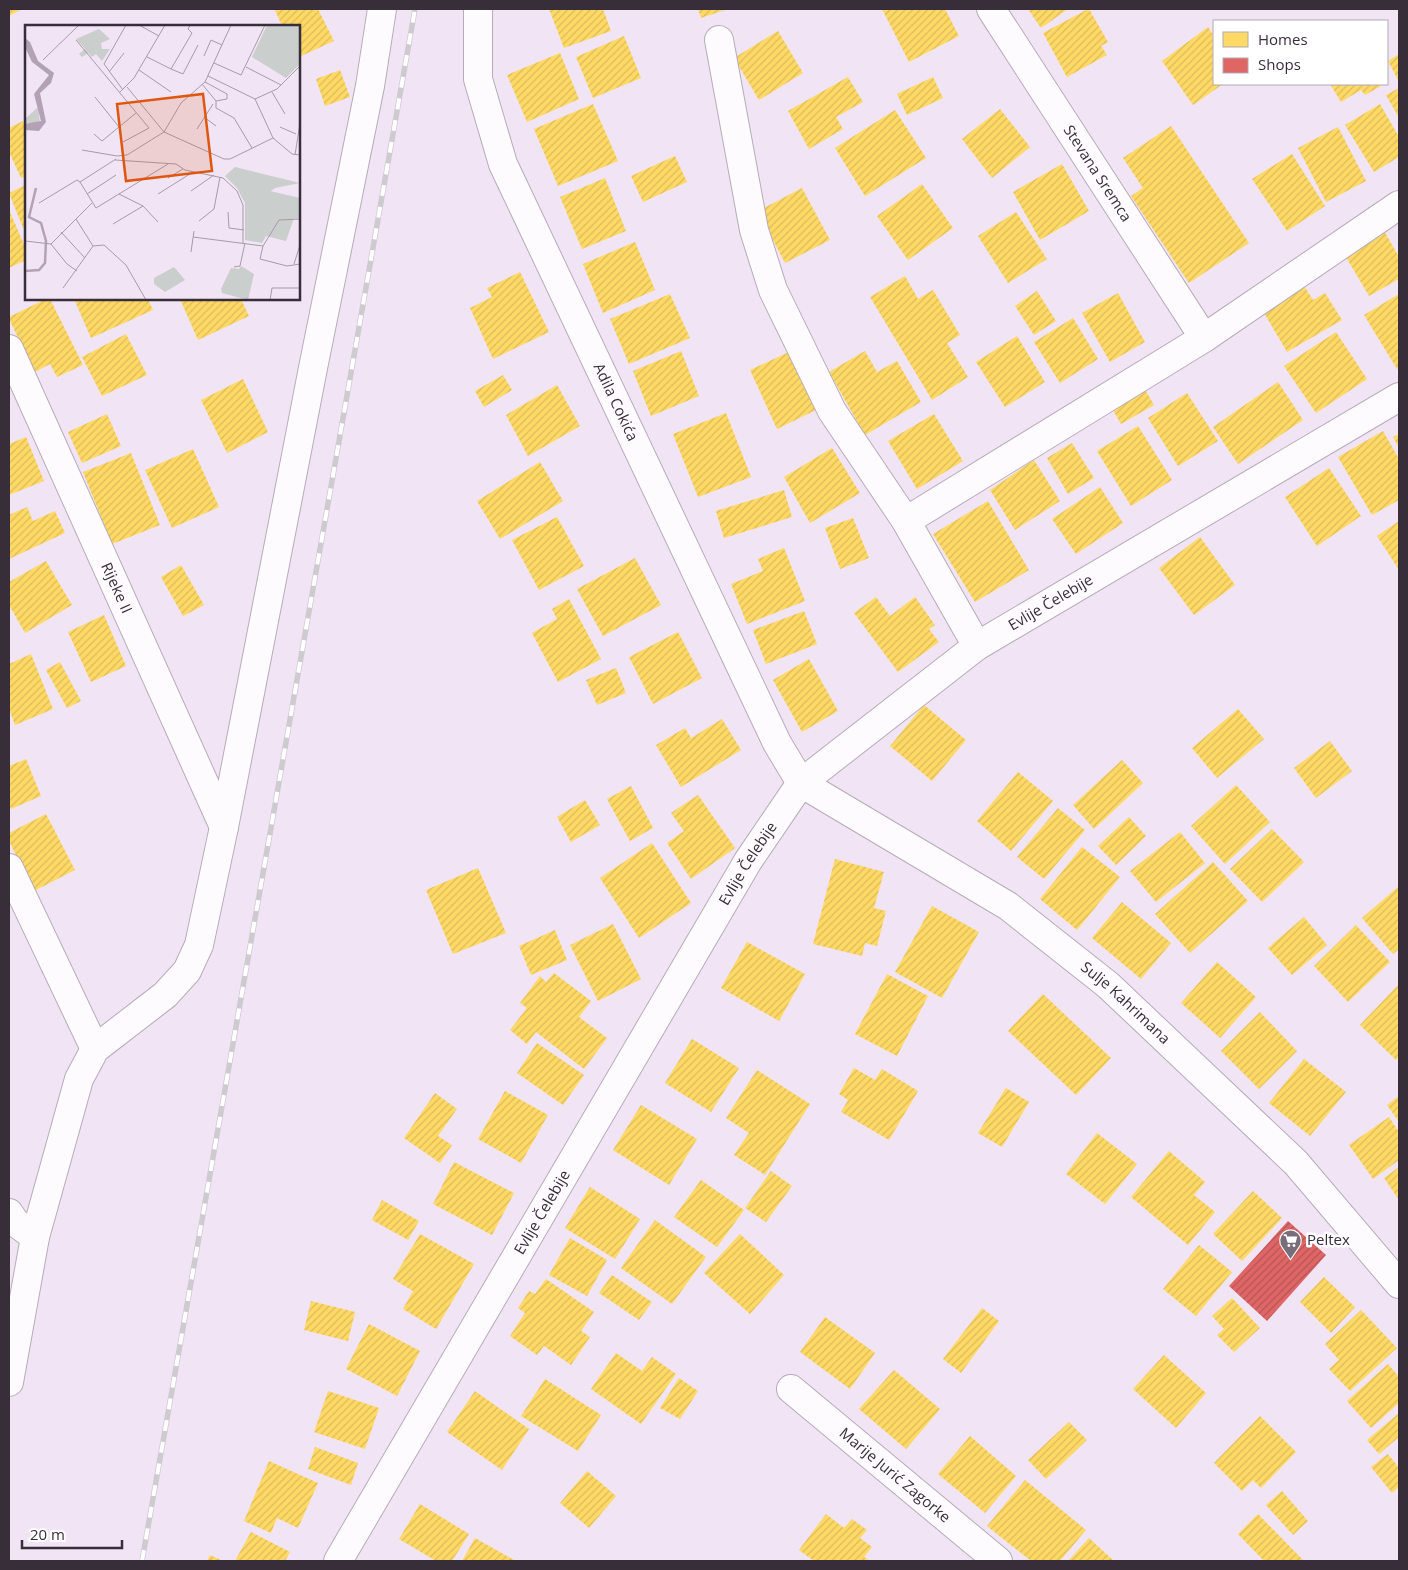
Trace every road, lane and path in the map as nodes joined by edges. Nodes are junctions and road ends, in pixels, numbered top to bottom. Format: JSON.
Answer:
{"nodes":[{"id":1,"x":382,"y":9,"type":"edge"},
{"id":2,"x":478,"y":9,"type":"edge"},
{"id":3,"x":991,"y":9,"type":"edge"},
{"id":4,"x":719,"y":40,"type":"dead end"},
{"id":5,"x":1399,"y":206,"type":"edge"},
{"id":6,"x":1204,"y":338,"type":"junction"},
{"id":7,"x":9,"y":350,"type":"edge"},
{"id":8,"x":1399,"y":397,"type":"edge"},
{"id":9,"x":906,"y":521,"type":"junction"},
{"id":10,"x":977,"y":646,"type":"junction"},
{"id":11,"x":801,"y":784,"type":"junction"},
{"id":12,"x":224,"y":826,"type":"junction"},
{"id":13,"x":9,"y":868,"type":"edge"},
{"id":14,"x":95,"y":1049,"type":"junction"},
{"id":15,"x":9,"y":1213,"type":"edge"},
{"id":16,"x":35,"y":1238,"type":"junction"},
{"id":17,"x":1399,"y":1284,"type":"edge"},
{"id":18,"x":9,"y":1382,"type":"edge"},
{"id":19,"x":790,"y":1389,"type":"dead end"},
{"id":20,"x":982,"y":1556,"type":"edge"},
{"id":21,"x":338,"y":1561,"type":"edge"}],
"edges":[{"from":1,"to":12,"type":"street"},
{"from":2,"to":11,"type":"street","name":"Adila Cokića"},
{"from":3,"to":6,"type":"street","name":"Stevana Sremca"},
{"from":4,"to":9,"type":"street"},
{"from":5,"to":6,"type":"street"},
{"from":6,"to":9,"type":"street"},
{"from":7,"to":12,"type":"street","name":"Rijeke II"},
{"from":8,"to":10,"type":"street","name":"Evlije Čelebije"},
{"from":9,"to":10,"type":"street"},
{"from":10,"to":11,"type":"street","name":"Evlije Čelebije"},
{"from":11,"to":17,"type":"street","name":"Sulje Kahrimana"},
{"from":11,"to":21,"type":"street","name":"Evlije Čelebije"},
{"from":12,"to":14,"type":"street"},
{"from":13,"to":14,"type":"street"},
{"from":14,"to":16,"type":"street"},
{"from":15,"to":16,"type":"street"},
{"from":16,"to":18,"type":"street"},
{"from":19,"to":20,"type":"street","name":"Marije Jurić Zagorke"}]}
